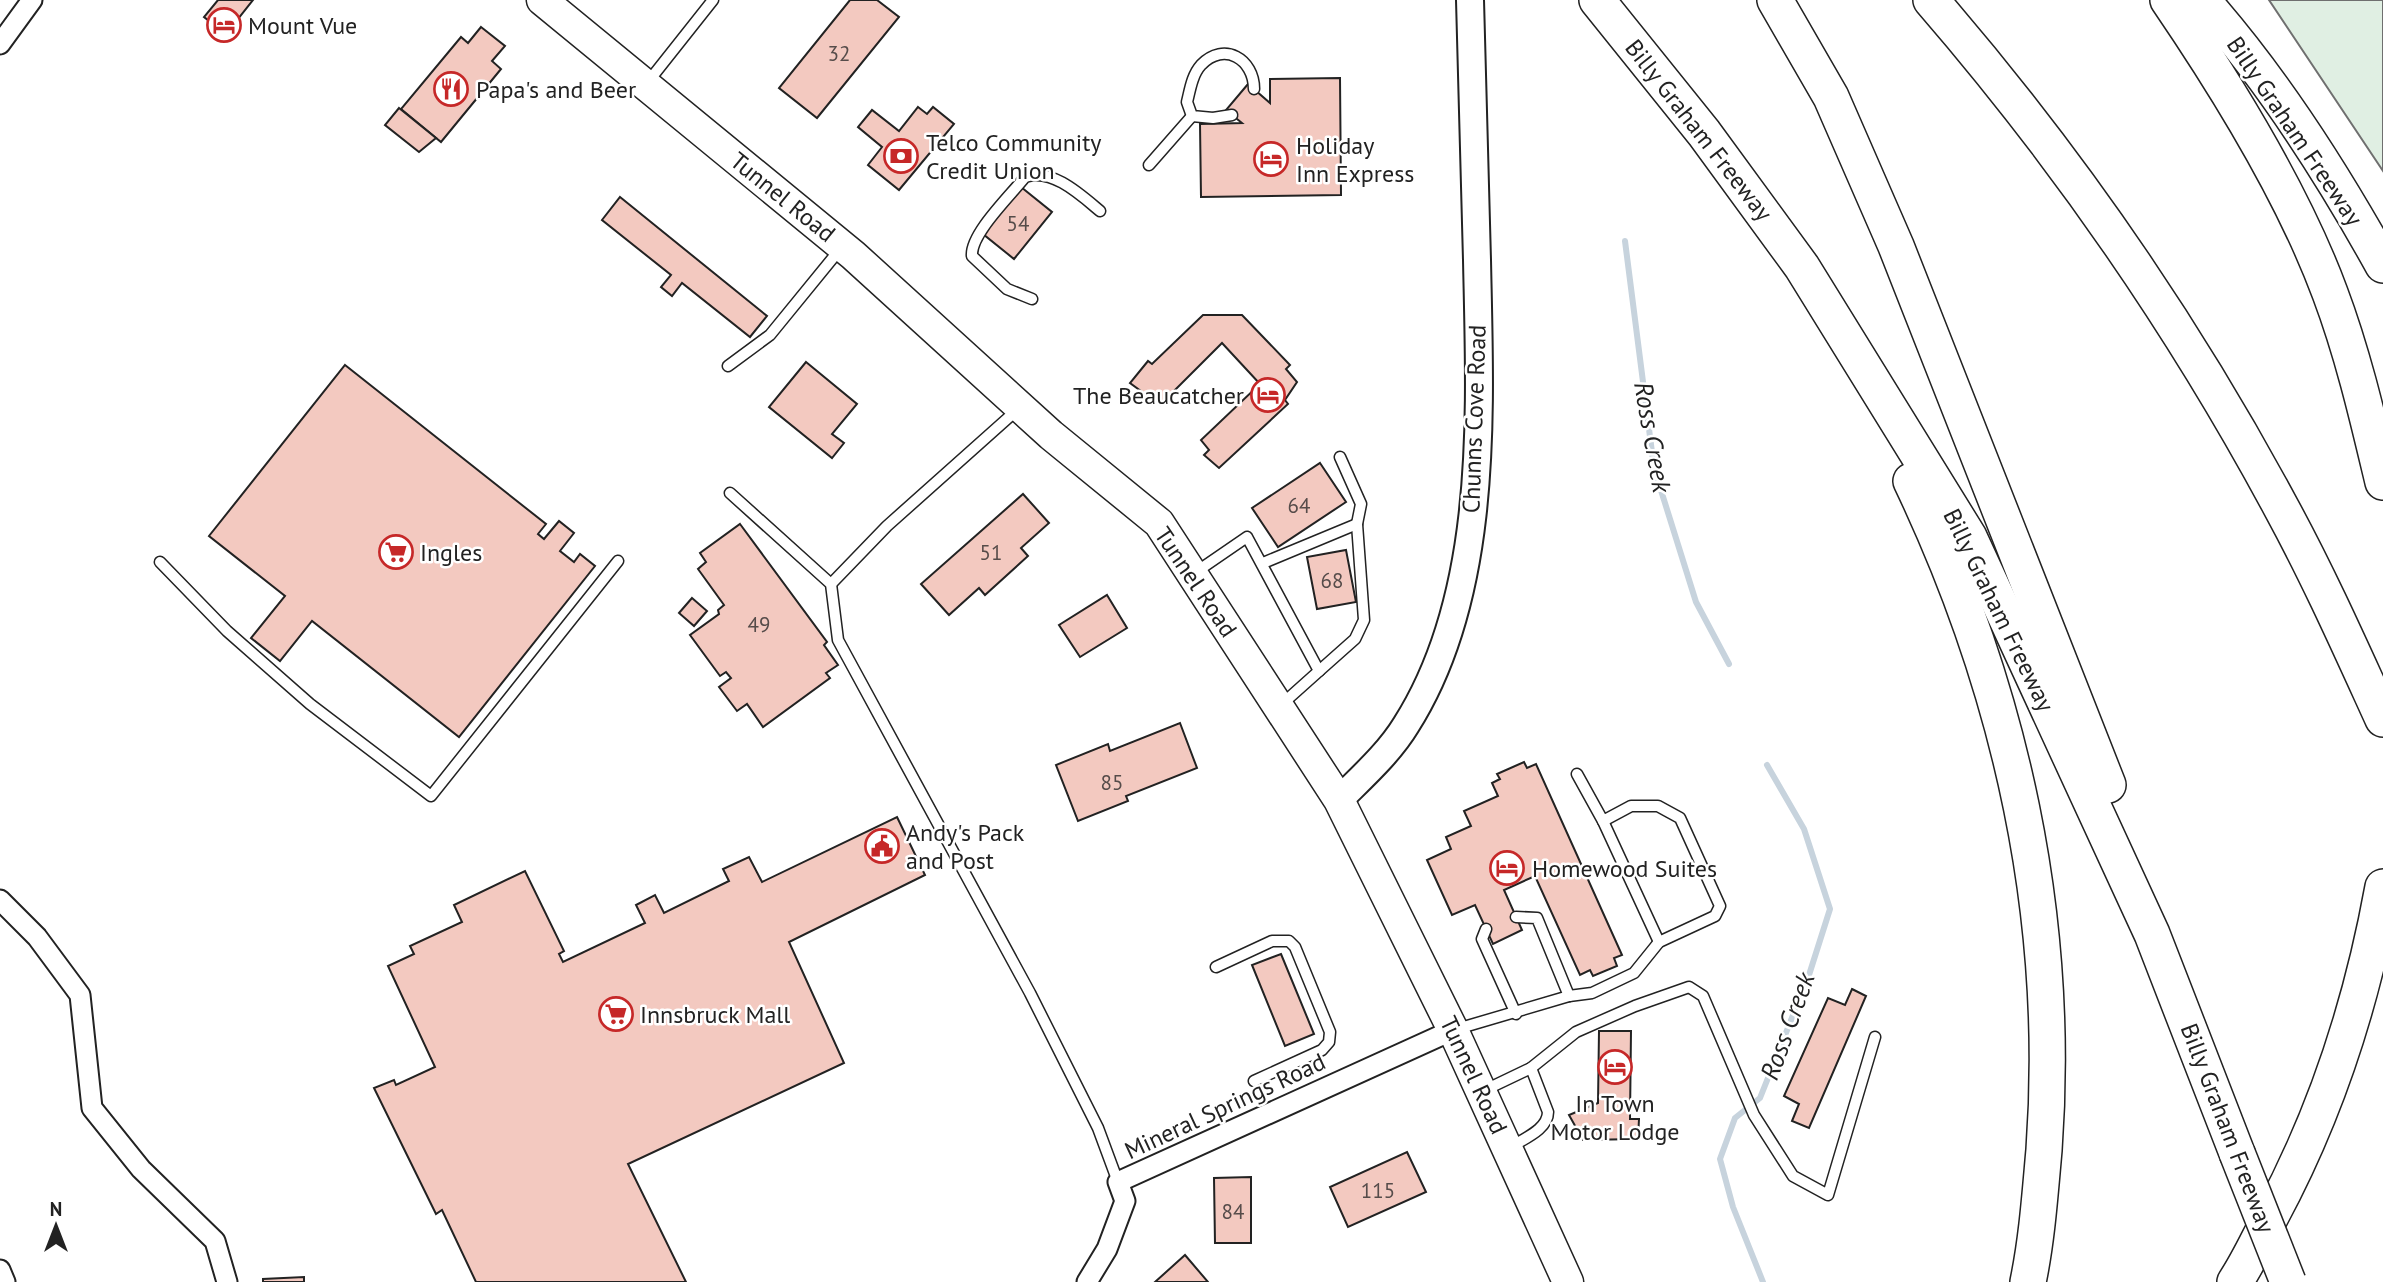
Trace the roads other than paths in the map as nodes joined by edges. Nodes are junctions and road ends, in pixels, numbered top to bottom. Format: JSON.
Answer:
{"nodes":[{"id":1,"x":32,"y":0,"type":"edge"},
{"id":2,"x":542,"y":0,"type":"edge"},
{"id":3,"x":713,"y":0,"type":"edge"},
{"id":4,"x":1470,"y":0,"type":"edge"},
{"id":5,"x":1597,"y":0,"type":"edge"},
{"id":6,"x":1775,"y":0,"type":"edge"},
{"id":7,"x":1931,"y":0,"type":"edge"},
{"id":8,"x":2168,"y":0,"type":"edge"},
{"id":9,"x":2202,"y":0,"type":"edge"},
{"id":10,"x":0,"y":44,"type":"edge"},
{"id":11,"x":646,"y":84,"type":"junction"},
{"id":12,"x":1254,"y":89,"type":"dead end"},
{"id":13,"x":1232,"y":115,"type":"dead end"},
{"id":14,"x":1192,"y":116,"type":"junction"},
{"id":15,"x":1149,"y":165,"type":"dead end"},
{"id":16,"x":1100,"y":211,"type":"dead end"},
{"id":17,"x":843,"y":246,"type":"junction"},
{"id":18,"x":2383,"y":265,"type":"edge"},
{"id":19,"x":1032,"y":299,"type":"dead end"},
{"id":20,"x":728,"y":366,"type":"dead end"},
{"id":21,"x":1885,"y":405,"type":"junction"},
{"id":22,"x":1020,"y":406,"type":"junction"},
{"id":23,"x":1340,"y":457,"type":"dead end"},
{"id":24,"x":2383,"y":482,"type":"edge"},
{"id":25,"x":730,"y":493,"type":"dead end"},
{"id":26,"x":1357,"y":524,"type":"junction"},
{"id":27,"x":618,"y":561,"type":"dead end"},
{"id":28,"x":160,"y":562,"type":"dead end"},
{"id":29,"x":1263,"y":563,"type":"junction"},
{"id":30,"x":1193,"y":575,"type":"junction"},
{"id":31,"x":831,"y":584,"type":"junction"},
{"id":32,"x":1319,"y":671,"type":"junction"},
{"id":33,"x":1278,"y":707,"type":"junction"},
{"id":34,"x":2383,"y":719,"type":"edge"},
{"id":35,"x":1577,"y":774,"type":"dead end"},
{"id":36,"x":1339,"y":800,"type":"junction"},
{"id":37,"x":1603,"y":821,"type":"junction"},
{"id":38,"x":2383,"y":887,"type":"edge"},
{"id":39,"x":0,"y":900,"type":"edge"},
{"id":40,"x":1516,"y":917,"type":"dead end"},
{"id":41,"x":1486,"y":929,"type":"dead end"},
{"id":42,"x":2152,"y":934,"type":"junction"},
{"id":43,"x":1659,"y":942,"type":"junction"},
{"id":44,"x":1216,"y":967,"type":"dead end"},
{"id":45,"x":1569,"y":996,"type":"junction"},
{"id":46,"x":1516,"y":1014,"type":"junction"},
{"id":47,"x":1453,"y":1030,"type":"junction"},
{"id":48,"x":1875,"y":1037,"type":"dead end"},
{"id":49,"x":1531,"y":1068,"type":"junction"},
{"id":50,"x":1254,"y":1081,"type":"dead end"},
{"id":51,"x":1482,"y":1091,"type":"junction"},
{"id":52,"x":1508,"y":1149,"type":"junction"},
{"id":53,"x":1118,"y":1182,"type":"junction"},
{"id":54,"x":0,"y":1270,"type":"edge"},
{"id":55,"x":5,"y":1282,"type":"edge"},
{"id":56,"x":228,"y":1282,"type":"edge"},
{"id":57,"x":1087,"y":1282,"type":"edge"},
{"id":58,"x":1568,"y":1282,"type":"edge"},
{"id":59,"x":2028,"y":1282,"type":"edge"},
{"id":60,"x":2235,"y":1282,"type":"edge"},
{"id":61,"x":2288,"y":1282,"type":"edge"}],
"edges":[{"from":1,"to":10,"type":"street"},
{"from":2,"to":11,"type":"main road","name":"Tunnel Road"},
{"from":3,"to":11,"type":"lane"},
{"from":4,"to":36,"type":"main road","name":"Chunns Cove Road"},
{"from":5,"to":21,"type":"highway","name":"Billy Graham Freeway"},
{"from":6,"to":42,"type":"highway"},
{"from":7,"to":34,"type":"highway"},
{"from":8,"to":24,"type":"highway"},
{"from":9,"to":18,"type":"highway","name":"Billy Graham Freeway"},
{"from":11,"to":17,"type":"main road","name":"Tunnel Road"},
{"from":12,"to":14,"type":"lane"},
{"from":13,"to":14,"type":"lane"},
{"from":14,"to":15,"type":"lane"},
{"from":16,"to":19,"type":"lane"},
{"from":17,"to":20,"type":"lane"},
{"from":17,"to":22,"type":"main road","name":"Tunnel Road"},
{"from":21,"to":42,"type":"highway","name":"Billy Graham Freeway"},
{"from":21,"to":59,"type":"highway"},
{"from":22,"to":30,"type":"main road","name":"Tunnel Road"},
{"from":22,"to":31,"type":"lane"},
{"from":23,"to":26,"type":"lane"},
{"from":25,"to":31,"type":"lane"},
{"from":26,"to":29,"type":"lane"},
{"from":26,"to":32,"type":"lane"},
{"from":27,"to":28,"type":"lane"},
{"from":29,"to":30,"type":"lane"},
{"from":29,"to":32,"type":"lane"},
{"from":30,"to":33,"type":"main road","name":"Tunnel Road"},
{"from":31,"to":53,"type":"lane"},
{"from":32,"to":33,"type":"lane"},
{"from":33,"to":36,"type":"main road","name":"Tunnel Road"},
{"from":35,"to":37,"type":"lane"},
{"from":36,"to":47,"type":"main road","name":"Tunnel Road"},
{"from":37,"to":43,"type":"lane"},
{"from":37,"to":43,"type":"lane"},
{"from":38,"to":60,"type":"highway"},
{"from":39,"to":56,"type":"street"},
{"from":40,"to":45,"type":"lane"},
{"from":41,"to":46,"type":"lane"},
{"from":42,"to":61,"type":"highway","name":"Billy Graham Freeway","bridge":true},
{"from":43,"to":45,"type":"lane"},
{"from":44,"to":50,"type":"lane"},
{"from":45,"to":46,"type":"lane"},
{"from":46,"to":47,"type":"lane"},
{"from":47,"to":51,"type":"main road","name":"Tunnel Road"},
{"from":47,"to":53,"type":"street","name":"Mineral Springs Road"},
{"from":48,"to":49,"type":"lane"},
{"from":49,"to":51,"type":"lane"},
{"from":49,"to":52,"type":"lane"},
{"from":51,"to":52,"type":"main road","name":"Tunnel Road"},
{"from":52,"to":58,"type":"main road","name":"Tunnel Road"},
{"from":53,"to":57,"type":"street","name":"Mineral Springs Road"},
{"from":54,"to":55,"type":"street"}]}
